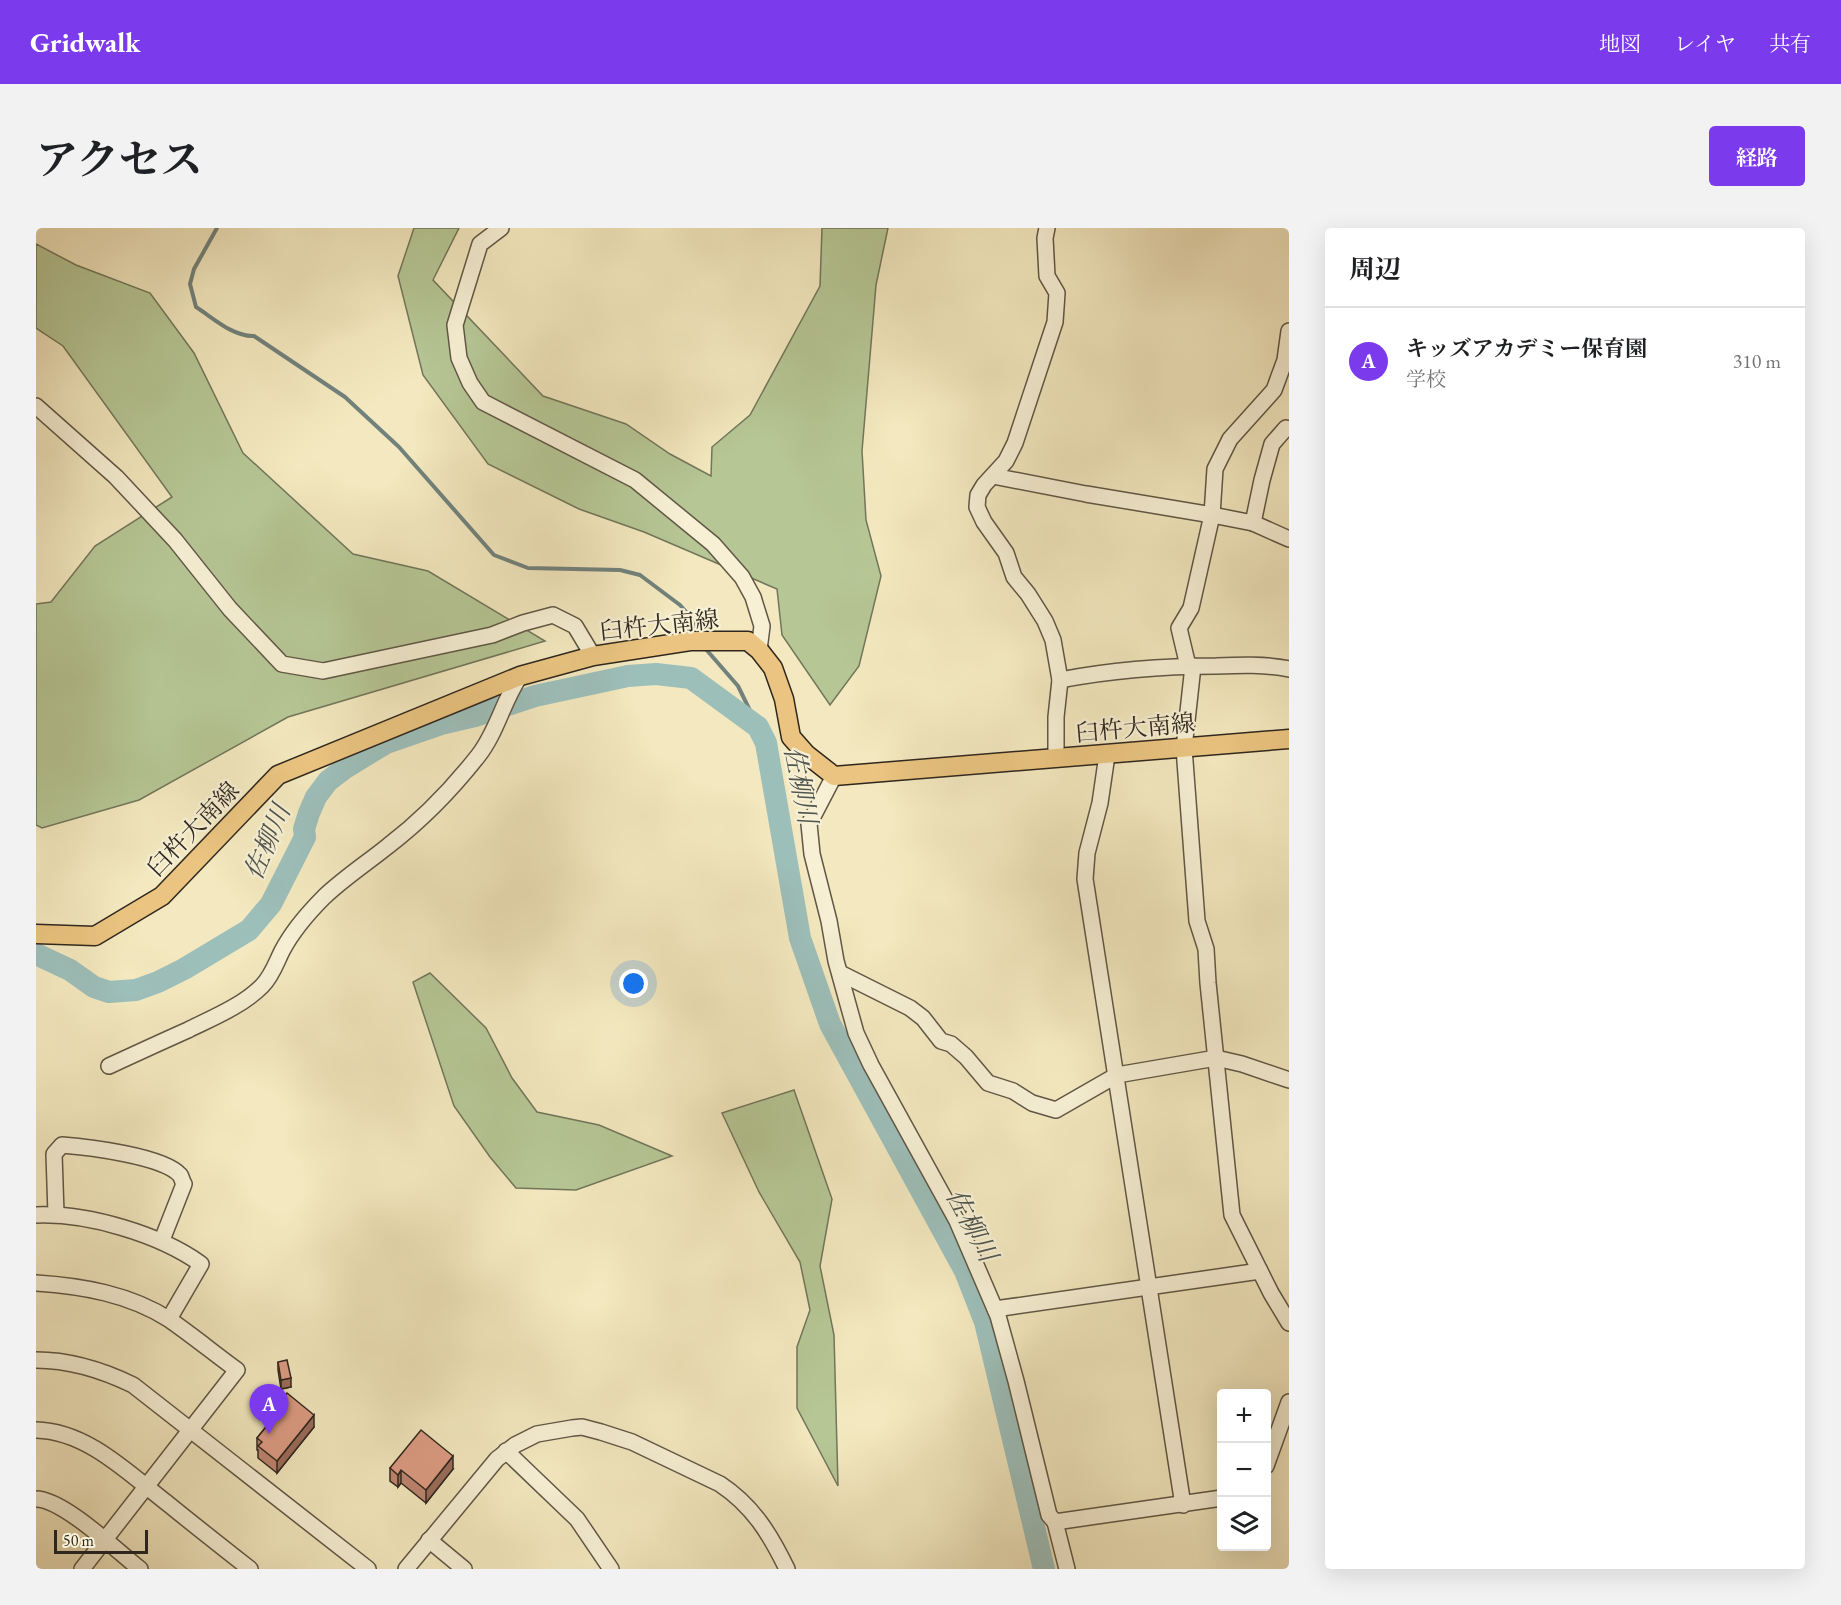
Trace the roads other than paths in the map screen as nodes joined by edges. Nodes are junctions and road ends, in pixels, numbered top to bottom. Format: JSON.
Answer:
{"nodes":[{"id":1,"x":501,"y":228,"type":"edge"},
{"id":2,"x":1047,"y":228,"type":"edge"},
{"id":3,"x":1289,"y":331,"type":"edge"},
{"id":4,"x":36,"y":406,"type":"edge"},
{"id":5,"x":1289,"y":429,"type":"edge"},
{"id":6,"x":993,"y":476,"type":"junction"},
{"id":7,"x":1212,"y":515,"type":"junction"},
{"id":8,"x":1253,"y":524,"type":"junction"},
{"id":9,"x":1289,"y":539,"type":"edge"},
{"id":10,"x":759,"y":650,"type":"junction"},
{"id":11,"x":593,"y":656,"type":"junction"},
{"id":12,"x":1191,"y":666,"type":"junction"},
{"id":13,"x":1289,"y":669,"type":"edge"},
{"id":14,"x":520,"y":676,"type":"junction"},
{"id":15,"x":1060,"y":680,"type":"junction"},
{"id":16,"x":1289,"y":739,"type":"edge"},
{"id":17,"x":1185,"y":748,"type":"junction"},
{"id":18,"x":1107,"y":755,"type":"junction"},
{"id":19,"x":1056,"y":759,"type":"junction"},
{"id":20,"x":834,"y":776,"type":"junction"},
{"id":21,"x":36,"y":934,"type":"edge"},
{"id":22,"x":840,"y":973,"type":"junction"},
{"id":23,"x":1216,"y":1058,"type":"junction"},
{"id":24,"x":109,"y":1066,"type":"dead end"},
{"id":25,"x":1117,"y":1075,"type":"junction"},
{"id":26,"x":1289,"y":1080,"type":"edge"},
{"id":27,"x":56,"y":1214,"type":"junction"},
{"id":28,"x":36,"y":1215,"type":"edge"},
{"id":29,"x":162,"y":1240,"type":"junction"},
{"id":30,"x":1260,"y":1271,"type":"junction"},
{"id":31,"x":36,"y":1283,"type":"edge"},
{"id":32,"x":1149,"y":1286,"type":"junction"},
{"id":33,"x":995,"y":1309,"type":"junction"},
{"id":34,"x":169,"y":1319,"type":"junction"},
{"id":35,"x":1289,"y":1323,"type":"edge"},
{"id":36,"x":36,"y":1360,"type":"edge"},
{"id":37,"x":1289,"y":1402,"type":"edge"},
{"id":38,"x":36,"y":1430,"type":"edge"},
{"id":39,"x":191,"y":1430,"type":"junction"},
{"id":40,"x":506,"y":1451,"type":"junction"},
{"id":41,"x":1271,"y":1452,"type":"edge"},
{"id":42,"x":146,"y":1487,"type":"junction"},
{"id":43,"x":36,"y":1499,"type":"edge"},
{"id":44,"x":1217,"y":1499,"type":"edge"},
{"id":45,"x":1184,"y":1505,"type":"junction"},
{"id":46,"x":1055,"y":1522,"type":"junction"},
{"id":47,"x":104,"y":1540,"type":"junction"},
{"id":48,"x":429,"y":1540,"type":"junction"},
{"id":49,"x":82,"y":1569,"type":"edge"},
{"id":50,"x":140,"y":1569,"type":"edge"},
{"id":51,"x":250,"y":1569,"type":"edge"},
{"id":52,"x":368,"y":1569,"type":"edge"},
{"id":53,"x":406,"y":1569,"type":"edge"},
{"id":54,"x":464,"y":1569,"type":"edge"},
{"id":55,"x":611,"y":1569,"type":"edge"},
{"id":56,"x":787,"y":1569,"type":"edge"},
{"id":57,"x":1067,"y":1569,"type":"edge"}],
"edges":[{"from":1,"to":10,"type":"street"},
{"from":2,"to":6,"type":"street"},
{"from":3,"to":7,"type":"street"},
{"from":4,"to":11,"type":"street"},
{"from":5,"to":8,"type":"street"},
{"from":6,"to":7,"type":"street"},
{"from":6,"to":15,"type":"street"},
{"from":7,"to":8,"type":"street"},
{"from":7,"to":12,"type":"street"},
{"from":8,"to":9,"type":"street"},
{"from":10,"to":11,"type":"main road","name":"臼杵大南線"},
{"from":10,"to":20,"type":"main road"},
{"from":11,"to":14,"type":"main road","name":"臼杵大南線"},
{"from":12,"to":13,"type":"street"},
{"from":12,"to":15,"type":"street"},
{"from":12,"to":17,"type":"street"},
{"from":14,"to":21,"type":"main road","name":"臼杵大南線"},
{"from":14,"to":24,"type":"street"},
{"from":15,"to":19,"type":"street"},
{"from":16,"to":17,"type":"main road","name":"臼杵大南線"},
{"from":17,"to":18,"type":"main road","name":"臼杵大南線"},
{"from":17,"to":23,"type":"street"},
{"from":18,"to":19,"type":"main road","name":"臼杵大南線"},
{"from":18,"to":25,"type":"street"},
{"from":19,"to":20,"type":"main road","name":"臼杵大南線"},
{"from":20,"to":22,"type":"street"},
{"from":22,"to":25,"type":"street"},
{"from":22,"to":33,"type":"street"},
{"from":23,"to":25,"type":"street"},
{"from":23,"to":26,"type":"street"},
{"from":23,"to":30,"type":"street"},
{"from":25,"to":32,"type":"street"},
{"from":27,"to":28,"type":"street"},
{"from":27,"to":29,"type":"street"},
{"from":27,"to":29,"type":"street"},
{"from":29,"to":34,"type":"street"},
{"from":30,"to":32,"type":"street"},
{"from":30,"to":35,"type":"street"},
{"from":31,"to":34,"type":"street"},
{"from":32,"to":33,"type":"street"},
{"from":32,"to":45,"type":"street"},
{"from":33,"to":46,"type":"street"},
{"from":34,"to":39,"type":"street"},
{"from":36,"to":39,"type":"street"},
{"from":37,"to":41,"type":"street"},
{"from":38,"to":42,"type":"street"},
{"from":39,"to":42,"type":"street"},
{"from":39,"to":52,"type":"street"},
{"from":40,"to":48,"type":"street"},
{"from":40,"to":55,"type":"street"},
{"from":40,"to":56,"type":"street"},
{"from":42,"to":47,"type":"street"},
{"from":42,"to":51,"type":"street"},
{"from":43,"to":47,"type":"street"},
{"from":44,"to":45,"type":"street"},
{"from":45,"to":46,"type":"street"},
{"from":46,"to":57,"type":"street"},
{"from":47,"to":49,"type":"street"},
{"from":47,"to":50,"type":"street"},
{"from":48,"to":53,"type":"street"},
{"from":48,"to":54,"type":"street"}]}
